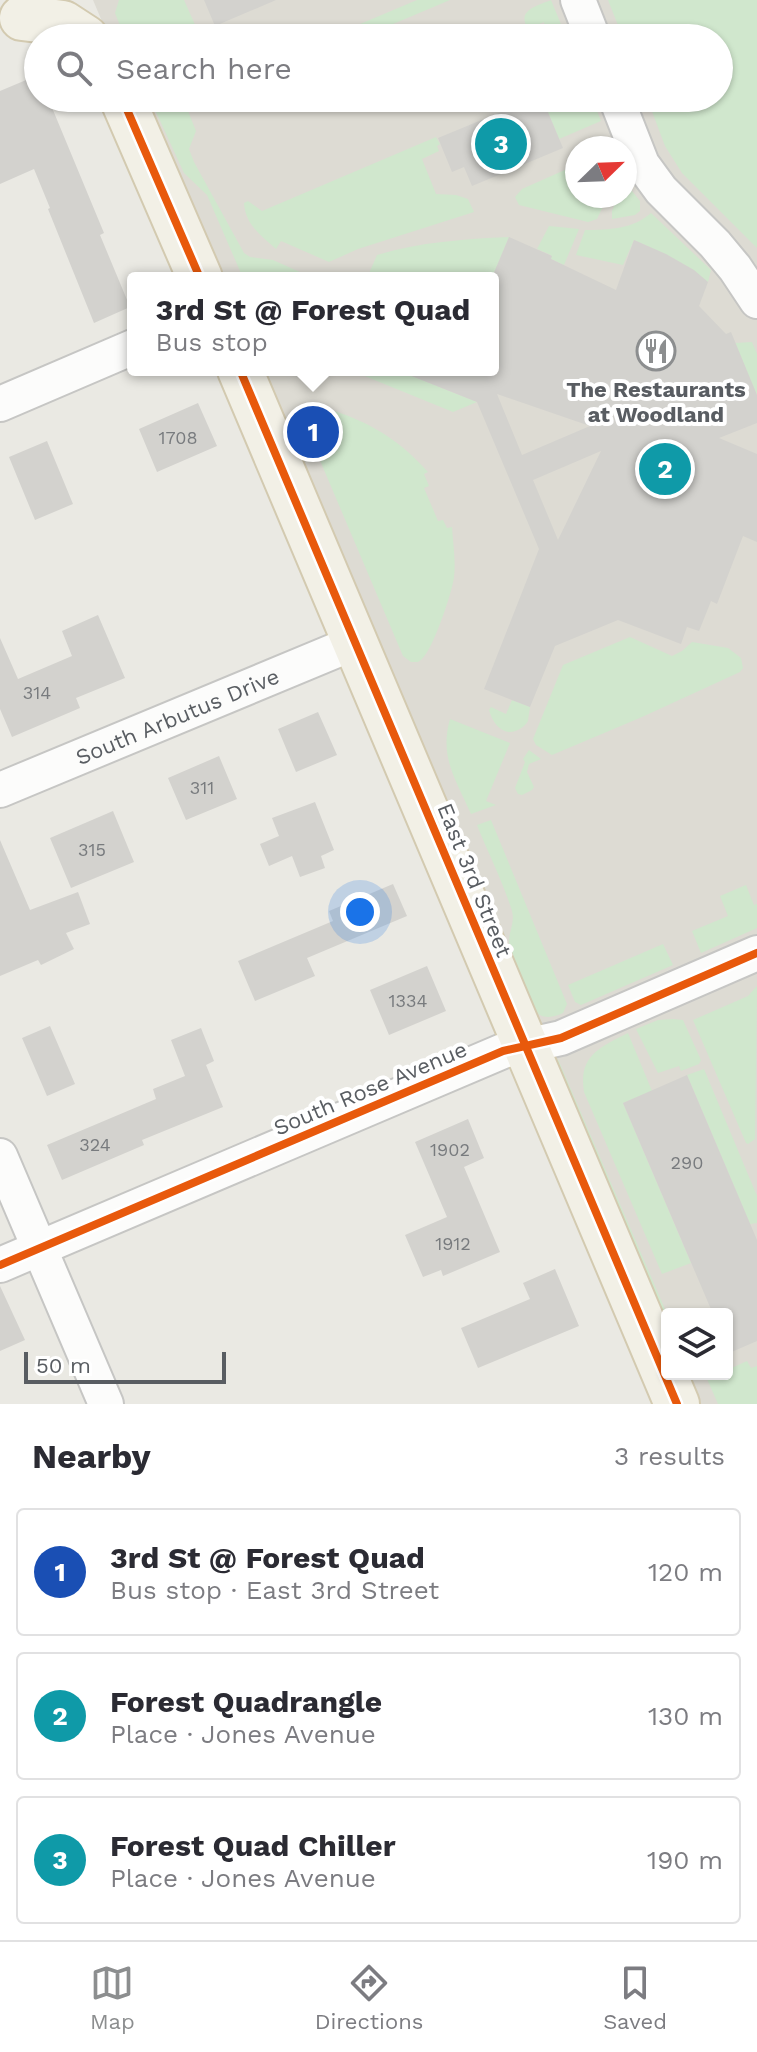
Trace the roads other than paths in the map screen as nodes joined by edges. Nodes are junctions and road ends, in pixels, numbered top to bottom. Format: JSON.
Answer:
{"nodes":[{"id":1,"x":81,"y":0,"type":"edge"},
{"id":2,"x":578,"y":0,"type":"edge"},
{"id":3,"x":20,"y":16,"type":"edge"},
{"id":4,"x":63,"y":24,"type":"edge"},
{"id":5,"x":91,"y":24,"type":"edge"},
{"id":6,"x":588,"y":24,"type":"edge"},
{"id":7,"x":128,"y":112,"type":"edge"},
{"id":8,"x":622,"y":112,"type":"edge"},
{"id":9,"x":197,"y":272,"type":"edge"},
{"id":10,"x":757,"y":301,"type":"edge"},
{"id":11,"x":127,"y":350,"type":"edge"},
{"id":12,"x":243,"y":376,"type":"edge"},
{"id":13,"x":0,"y":404,"type":"edge"},
{"id":14,"x":356,"y":642,"type":"junction"},
{"id":15,"x":0,"y":790,"type":"edge"},
{"id":16,"x":757,"y":953,"type":"edge"},
{"id":17,"x":525,"y":1045,"type":"junction"},
{"id":18,"x":0,"y":1156,"type":"edge"},
{"id":19,"x":38,"y":1248,"type":"junction"},
{"id":20,"x":0,"y":1265,"type":"edge"},
{"id":21,"x":106,"y":1404,"type":"edge"},
{"id":22,"x":677,"y":1404,"type":"edge"}],
"edges":[{"from":1,"to":5,"type":"main road"},
{"from":2,"to":6,"type":"street"},
{"from":3,"to":4,"type":"main road"},
{"from":7,"to":9,"type":"main road"},
{"from":8,"to":10,"type":"street"},
{"from":11,"to":13,"type":"street"},
{"from":12,"to":14,"type":"main road","name":"East 3rd Street"},
{"from":14,"to":15,"type":"street","name":"South Arbutus Drive"},
{"from":14,"to":17,"type":"main road","name":"East 3rd Street"},
{"from":16,"to":17,"type":"street","name":"South Rose Avenue"},
{"from":17,"to":19,"type":"street","name":"South Rose Avenue"},
{"from":17,"to":22,"type":"main road","name":"East 3rd Street"},
{"from":18,"to":19,"type":"street"},
{"from":19,"to":20,"type":"street","name":"South Rose Avenue"},
{"from":19,"to":21,"type":"street"}]}
